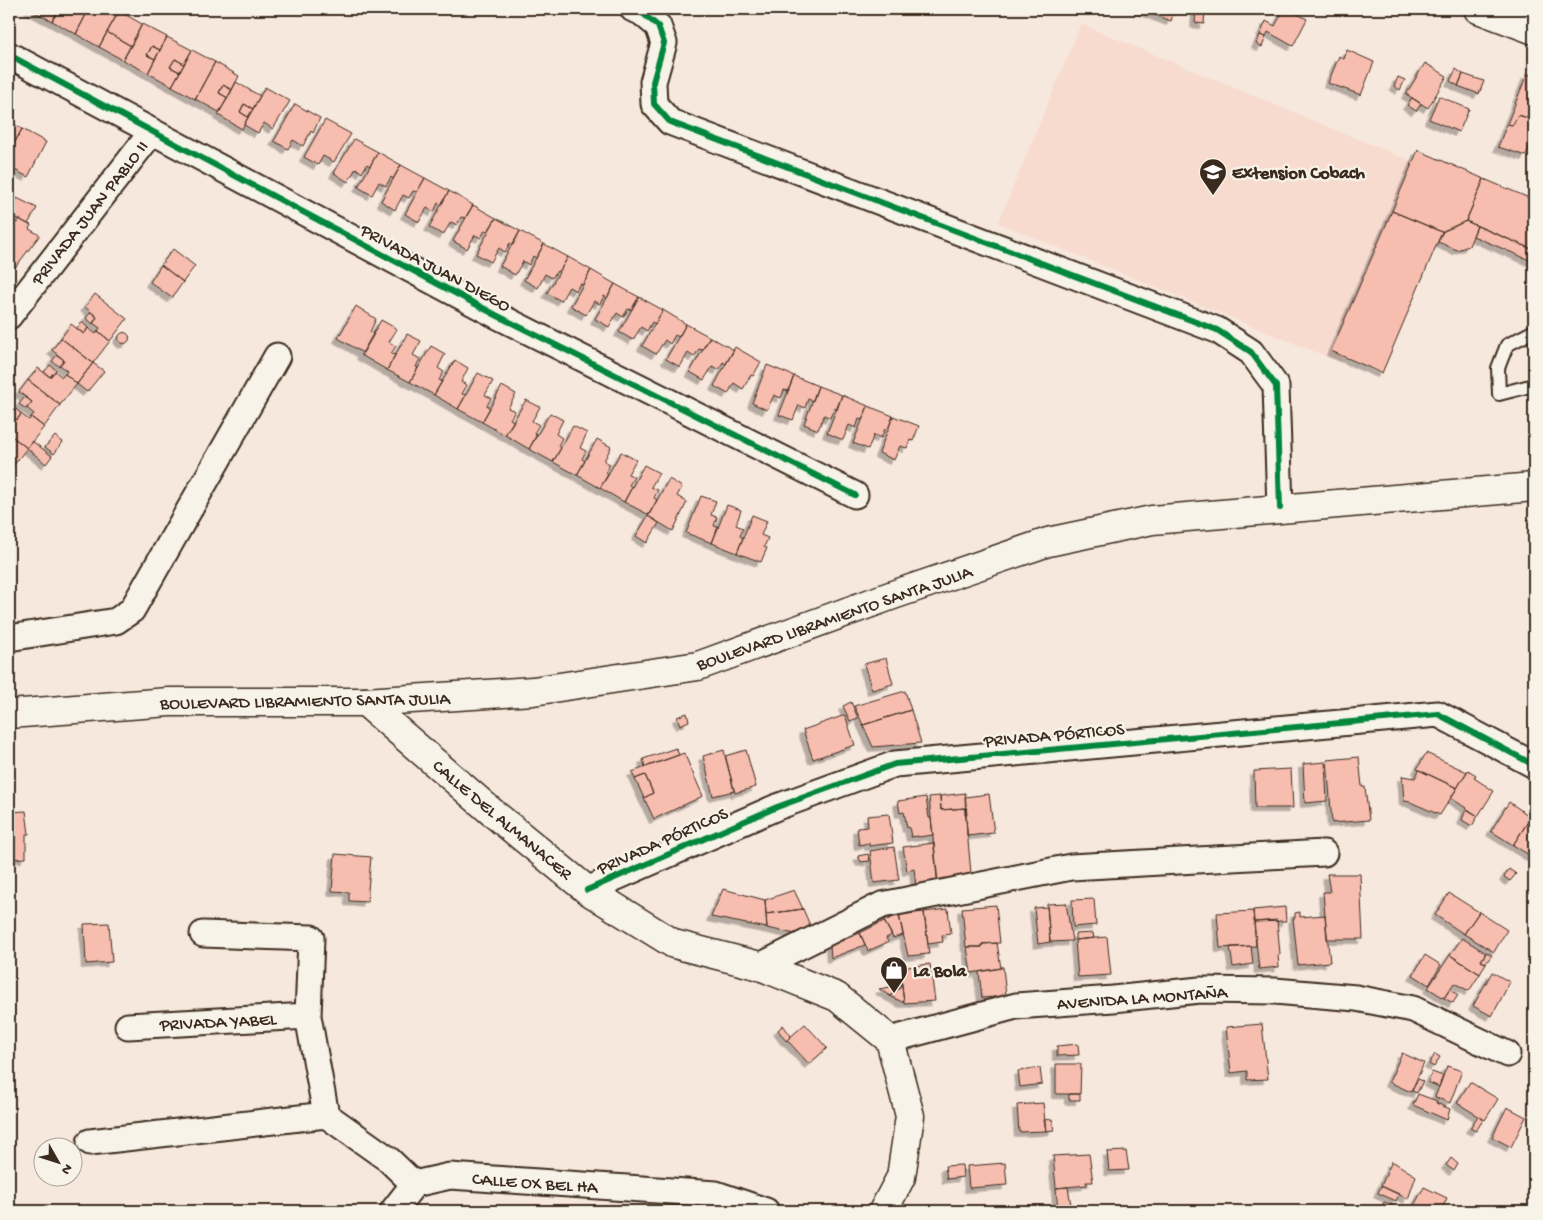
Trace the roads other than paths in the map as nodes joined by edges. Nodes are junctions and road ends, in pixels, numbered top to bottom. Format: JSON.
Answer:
{"nodes":[{"id":1,"x":633,"y":9,"type":"edge"},
{"id":2,"x":1478,"y":9,"type":"edge"},
{"id":3,"x":1534,"y":30,"type":"edge"},
{"id":4,"x":9,"y":55,"type":"edge"},
{"id":5,"x":152,"y":132,"type":"junction"},
{"id":6,"x":9,"y":316,"type":"edge"},
{"id":7,"x":1534,"y":331,"type":"edge"},
{"id":8,"x":277,"y":356,"type":"dead end"},
{"id":9,"x":1534,"y":385,"type":"edge"},
{"id":10,"x":1534,"y":487,"type":"edge"},
{"id":11,"x":855,"y":495,"type":"dead end"},
{"id":12,"x":1280,"y":508,"type":"junction"},
{"id":13,"x":9,"y":638,"type":"edge"},
{"id":14,"x":365,"y":702,"type":"junction"},
{"id":15,"x":9,"y":714,"type":"edge"},
{"id":16,"x":1534,"y":765,"type":"edge"},
{"id":17,"x":1324,"y":853,"type":"dead end"},
{"id":18,"x":587,"y":890,"type":"junction"},
{"id":19,"x":203,"y":934,"type":"dead end"},
{"id":20,"x":760,"y":966,"type":"junction"},
{"id":21,"x":308,"y":1016,"type":"junction"},
{"id":22,"x":128,"y":1026,"type":"dead end"},
{"id":23,"x":890,"y":1040,"type":"junction"},
{"id":24,"x":1507,"y":1054,"type":"dead end"},
{"id":25,"x":326,"y":1115,"type":"junction"},
{"id":26,"x":90,"y":1142,"type":"dead end"},
{"id":27,"x":414,"y":1184,"type":"junction"},
{"id":28,"x":393,"y":1211,"type":"edge"},
{"id":29,"x":766,"y":1211,"type":"edge"},
{"id":30,"x":884,"y":1211,"type":"edge"}],
"edges":[{"from":1,"to":12,"type":"street"},
{"from":2,"to":3,"type":"main road"},
{"from":4,"to":5,"type":"street","name":"PRIVADA JUAN DIEGO"},
{"from":5,"to":6,"type":"street","name":"PRIVADA JUAN PABLO II"},
{"from":5,"to":11,"type":"street","name":"PRIVADA JUAN DIEGO"},
{"from":7,"to":9,"type":"lane"},
{"from":8,"to":13,"type":"street"},
{"from":10,"to":12,"type":"main road","name":"BOULEVARD LIBRAMIENTO SANTA JULIA"},
{"from":12,"to":14,"type":"main road","name":"BOULEVARD LIBRAMIENTO SANTA JULIA"},
{"from":14,"to":15,"type":"main road","name":"BOULEVARD LIBRAMIENTO SANTA JULIA"},
{"from":14,"to":18,"type":"main road","name":"CALLE DEL ALMANACER"},
{"from":16,"to":18,"type":"street","name":"PRIVADA PÓRTICOS"},
{"from":17,"to":20,"type":"street"},
{"from":18,"to":20,"type":"main road","name":"CALLE DEL ALMANACER"},
{"from":19,"to":21,"type":"street"},
{"from":20,"to":23,"type":"main road","name":"CALLE DEL ALMANACER"},
{"from":21,"to":22,"type":"street","name":"PRIVADA YABEL"},
{"from":21,"to":25,"type":"street"},
{"from":23,"to":24,"type":"street","name":"AVENIDA LA MONTAÑA"},
{"from":23,"to":30,"type":"main road"},
{"from":25,"to":26,"type":"street"},
{"from":25,"to":27,"type":"street"},
{"from":27,"to":28,"type":"street"},
{"from":27,"to":29,"type":"street","name":"CALLE OX BEL HA"}]}
